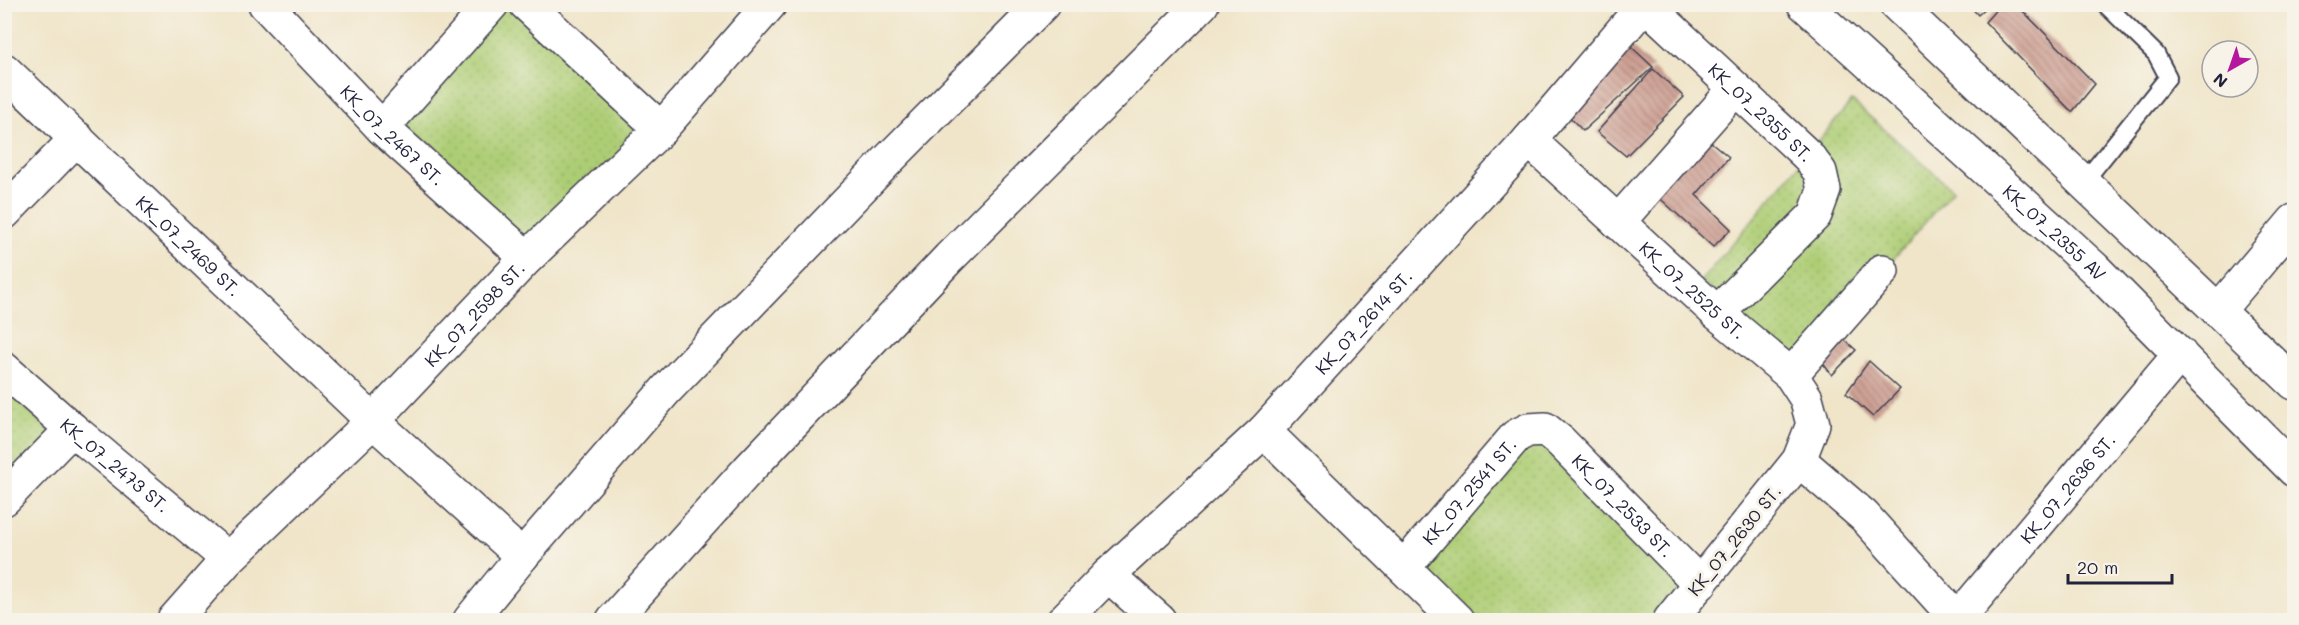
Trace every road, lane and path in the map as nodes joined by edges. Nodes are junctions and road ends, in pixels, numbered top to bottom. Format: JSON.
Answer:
{"nodes":[{"id":1,"x":265,"y":4,"type":"edge"},
{"id":2,"x":492,"y":4,"type":"edge"},
{"id":3,"x":526,"y":4,"type":"edge"},
{"id":4,"x":770,"y":4,"type":"edge"},
{"id":5,"x":1043,"y":4,"type":"edge"},
{"id":6,"x":1202,"y":4,"type":"edge"},
{"id":7,"x":1645,"y":4,"type":"edge"},
{"id":8,"x":1804,"y":4,"type":"edge"},
{"id":9,"x":1896,"y":4,"type":"edge"},
{"id":10,"x":2105,"y":4,"type":"edge"},
{"id":11,"x":4,"y":70,"type":"edge"},
{"id":12,"x":1735,"y":89,"type":"junction"},
{"id":13,"x":382,"y":128,"type":"junction"},
{"id":14,"x":661,"y":129,"type":"junction"},
{"id":15,"x":77,"y":138,"type":"junction"},
{"id":16,"x":1529,"y":140,"type":"junction"},
{"id":17,"x":2083,"y":183,"type":"junction"},
{"id":18,"x":4,"y":213,"type":"edge"},
{"id":19,"x":2295,"y":221,"type":"edge"},
{"id":20,"x":1618,"y":222,"type":"junction"},
{"id":21,"x":527,"y":258,"type":"junction"},
{"id":22,"x":1882,"y":271,"type":"dead end"},
{"id":23,"x":2218,"y":311,"type":"junction"},
{"id":24,"x":1717,"y":313,"type":"junction"},
{"id":25,"x":2180,"y":354,"type":"junction"},
{"id":26,"x":4,"y":369,"type":"edge"},
{"id":27,"x":1791,"y":375,"type":"junction"},
{"id":28,"x":2295,"y":382,"type":"edge"},
{"id":29,"x":373,"y":421,"type":"junction"},
{"id":30,"x":72,"y":429,"type":"junction"},
{"id":31,"x":1545,"y":429,"type":"joint"},
{"id":32,"x":1264,"y":431,"type":"junction"},
{"id":33,"x":1799,"y":460,"type":"junction"},
{"id":34,"x":2295,"y":470,"type":"edge"},
{"id":35,"x":4,"y":499,"type":"edge"},
{"id":36,"x":522,"y":556,"type":"junction"},
{"id":37,"x":228,"y":559,"type":"junction"},
{"id":38,"x":1404,"y":567,"type":"junction"},
{"id":39,"x":1108,"y":574,"type":"junction"},
{"id":40,"x":1700,"y":584,"type":"junction"},
{"id":41,"x":1957,"y":620,"type":"edge"},
{"id":42,"x":174,"y":621,"type":"edge"},
{"id":43,"x":470,"y":621,"type":"edge"},
{"id":44,"x":613,"y":621,"type":"edge"},
{"id":45,"x":1064,"y":621,"type":"edge"},
{"id":46,"x":1159,"y":621,"type":"edge"},
{"id":47,"x":1457,"y":621,"type":"edge"},
{"id":48,"x":1670,"y":621,"type":"edge"}],
"edges":[{"from":1,"to":13,"type":"main road","name":"KK_07_2467 ST."},
{"from":2,"to":13,"type":"main road"},
{"from":3,"to":14,"type":"main road"},
{"from":4,"to":14,"type":"main road","name":"KK_07_2598 ST."},
{"from":5,"to":36,"type":"main road"},
{"from":6,"to":44,"type":"main road"},
{"from":7,"to":12,"type":"main road","name":"KK_07_2355 ST."},
{"from":7,"to":16,"type":"main road","name":"KK_07_2614 ST."},
{"from":8,"to":25,"type":"main road","name":"KK_07_2355 AV"},
{"from":9,"to":17,"type":"main road"},
{"from":10,"to":17,"type":"lane"},
{"from":11,"to":15,"type":"main road","name":"KK_07_2469 ST."},
{"from":12,"to":20,"type":"main road"},
{"from":12,"to":24,"type":"main road","name":"KK_07_2355 ST."},
{"from":13,"to":21,"type":"main road","name":"KK_07_2467 ST."},
{"from":14,"to":21,"type":"main road","name":"KK_07_2598 ST."},
{"from":15,"to":18,"type":"main road"},
{"from":15,"to":29,"type":"main road","name":"KK_07_2469 ST."},
{"from":16,"to":20,"type":"main road","name":"KK_07_2525 ST."},
{"from":16,"to":32,"type":"main road","name":"KK_07_2614 ST."},
{"from":17,"to":23,"type":"main road"},
{"from":19,"to":23,"type":"main road"},
{"from":20,"to":24,"type":"main road","name":"KK_07_2525 ST."},
{"from":21,"to":29,"type":"main road","name":"KK_07_2598 ST."},
{"from":22,"to":27,"type":"main road"},
{"from":23,"to":28,"type":"main road"},
{"from":24,"to":27,"type":"main road","name":"KK_07_2525 ST."},
{"from":25,"to":34,"type":"main road","name":"KK_07_2355 AV"},
{"from":25,"to":41,"type":"main road","name":"KK_07_2636 ST."},
{"from":26,"to":30,"type":"main road","name":"KK_07_2473 ST."},
{"from":27,"to":33,"type":"main road","name":"KK_07_2525 ST."},
{"from":29,"to":36,"type":"main road","name":"KK_07_2469 ST."},
{"from":29,"to":37,"type":"main road","name":"KK_07_2598 ST."},
{"from":30,"to":35,"type":"main road"},
{"from":30,"to":37,"type":"main road","name":"KK_07_2473 ST."},
{"from":31,"to":38,"type":"main road","name":"KK_07_2541 ST."},
{"from":31,"to":40,"type":"main road","name":"KK_07_2533 ST."},
{"from":32,"to":38,"type":"main road"},
{"from":32,"to":39,"type":"main road","name":"KK_07_2614 ST."},
{"from":33,"to":40,"type":"main road","name":"KK_07_2630 ST."},
{"from":33,"to":41,"type":"main road"},
{"from":36,"to":43,"type":"main road"},
{"from":37,"to":42,"type":"main road","name":"KK_07_2598 ST."},
{"from":38,"to":47,"type":"main road"},
{"from":39,"to":45,"type":"main road","name":"KK_07_2614 ST."},
{"from":39,"to":46,"type":"main road"},
{"from":40,"to":48,"type":"main road","name":"KK_07_2630 ST."}]}
